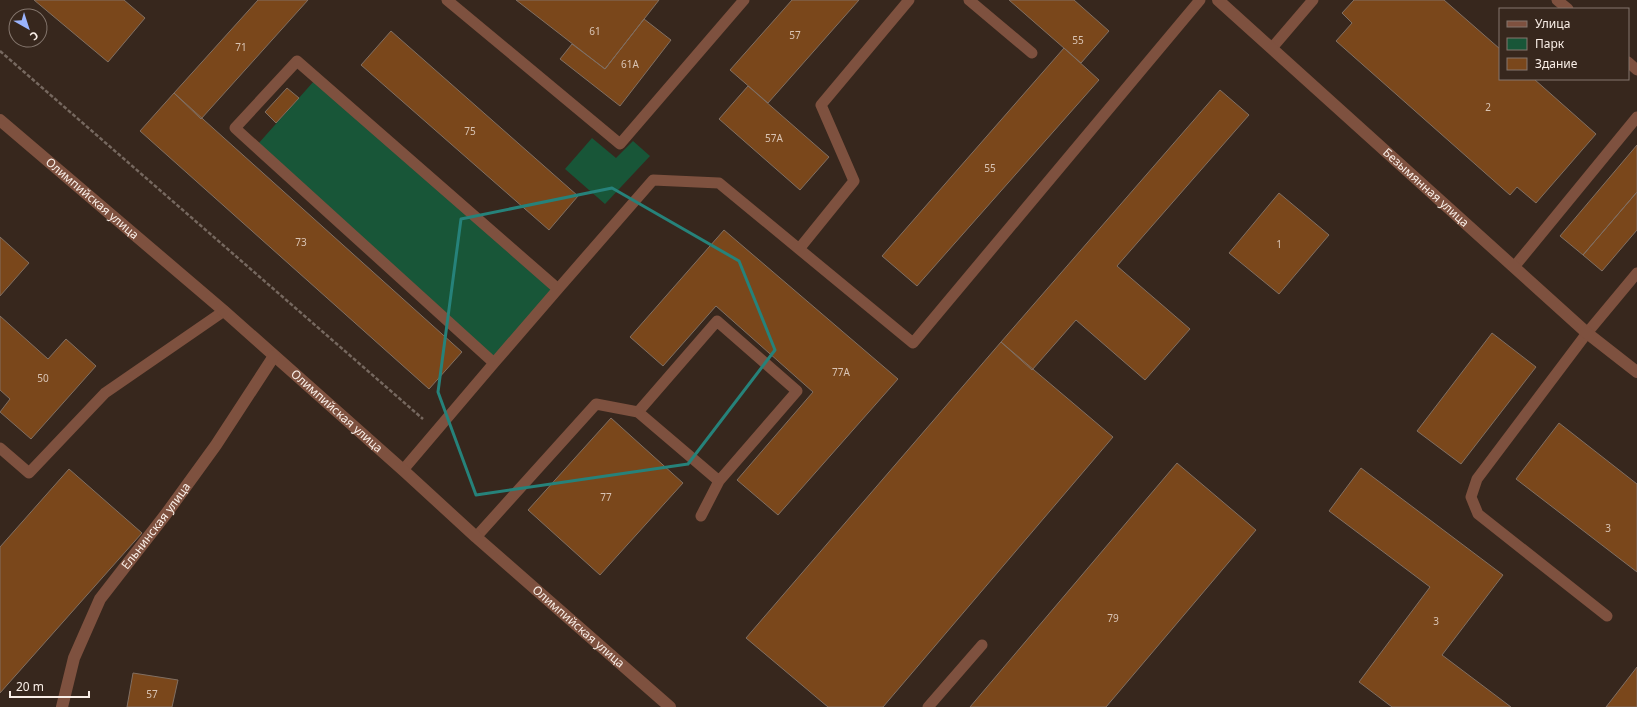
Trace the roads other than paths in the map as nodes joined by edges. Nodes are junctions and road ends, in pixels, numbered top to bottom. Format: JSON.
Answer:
{"nodes":[{"id":1,"x":448,"y":0,"type":"edge"},
{"id":2,"x":744,"y":0,"type":"edge"},
{"id":3,"x":909,"y":0,"type":"edge"},
{"id":4,"x":969,"y":0,"type":"edge"},
{"id":5,"x":1200,"y":0,"type":"edge"},
{"id":6,"x":1218,"y":0,"type":"edge"},
{"id":7,"x":1313,"y":0,"type":"edge"},
{"id":8,"x":1557,"y":0,"type":"edge"},
{"id":9,"x":1567,"y":8,"type":"edge"},
{"id":10,"x":1272,"y":48,"type":"junction"},
{"id":11,"x":1032,"y":53,"type":"dead end"},
{"id":12,"x":1629,"y":63,"type":"edge"},
{"id":13,"x":1637,"y":70,"type":"edge"},
{"id":14,"x":1637,"y":117,"type":"edge"},
{"id":15,"x":0,"y":120,"type":"edge"},
{"id":16,"x":799,"y":249,"type":"junction"},
{"id":17,"x":1514,"y":267,"type":"junction"},
{"id":18,"x":1637,"y":273,"type":"edge"},
{"id":19,"x":558,"y":289,"type":"junction"},
{"id":20,"x":224,"y":311,"type":"junction"},
{"id":21,"x":1587,"y":333,"type":"junction"},
{"id":22,"x":274,"y":356,"type":"junction"},
{"id":23,"x":494,"y":363,"type":"junction"},
{"id":24,"x":1637,"y":372,"type":"edge"},
{"id":25,"x":638,"y":412,"type":"junction"},
{"id":26,"x":0,"y":448,"type":"edge"},
{"id":27,"x":403,"y":470,"type":"junction"},
{"id":28,"x":720,"y":481,"type":"junction"},
{"id":29,"x":701,"y":516,"type":"dead end"},
{"id":30,"x":476,"y":537,"type":"junction"},
{"id":31,"x":1607,"y":616,"type":"dead end"},
{"id":32,"x":982,"y":644,"type":"dead end"},
{"id":33,"x":62,"y":707,"type":"edge"},
{"id":34,"x":670,"y":707,"type":"edge"},
{"id":35,"x":928,"y":707,"type":"edge"}],
"edges":[{"from":1,"to":2,"type":"lane"},
{"from":3,"to":16,"type":"lane"},
{"from":4,"to":11,"type":"lane"},
{"from":5,"to":16,"type":"lane"},
{"from":6,"to":10,"type":"street","name":"Безымянная улица"},
{"from":7,"to":10,"type":"lane"},
{"from":8,"to":9,"type":"lane"},
{"from":10,"to":17,"type":"street","name":"Безымянная улица"},
{"from":12,"to":13,"type":"lane"},
{"from":14,"to":17,"type":"lane"},
{"from":15,"to":20,"type":"street","name":"Олимпийская улица"},
{"from":16,"to":19,"type":"lane"},
{"from":17,"to":21,"type":"street","name":"Безымянная улица"},
{"from":18,"to":21,"type":"lane"},
{"from":19,"to":23,"type":"lane"},
{"from":19,"to":23,"type":"lane"},
{"from":20,"to":22,"type":"street","name":"Олимпийская улица"},
{"from":20,"to":26,"type":"lane"},
{"from":21,"to":24,"type":"street","name":"Безымянная улица"},
{"from":21,"to":31,"type":"lane"},
{"from":22,"to":27,"type":"street","name":"Олимпийская улица"},
{"from":22,"to":33,"type":"street","name":"Ельнинская улица"},
{"from":23,"to":27,"type":"lane"},
{"from":25,"to":28,"type":"lane"},
{"from":25,"to":28,"type":"lane"},
{"from":25,"to":30,"type":"lane"},
{"from":27,"to":30,"type":"street","name":"Олимпийская улица"},
{"from":28,"to":29,"type":"lane"},
{"from":30,"to":34,"type":"street","name":"Олимпийская улица"},
{"from":32,"to":35,"type":"lane"}]}
